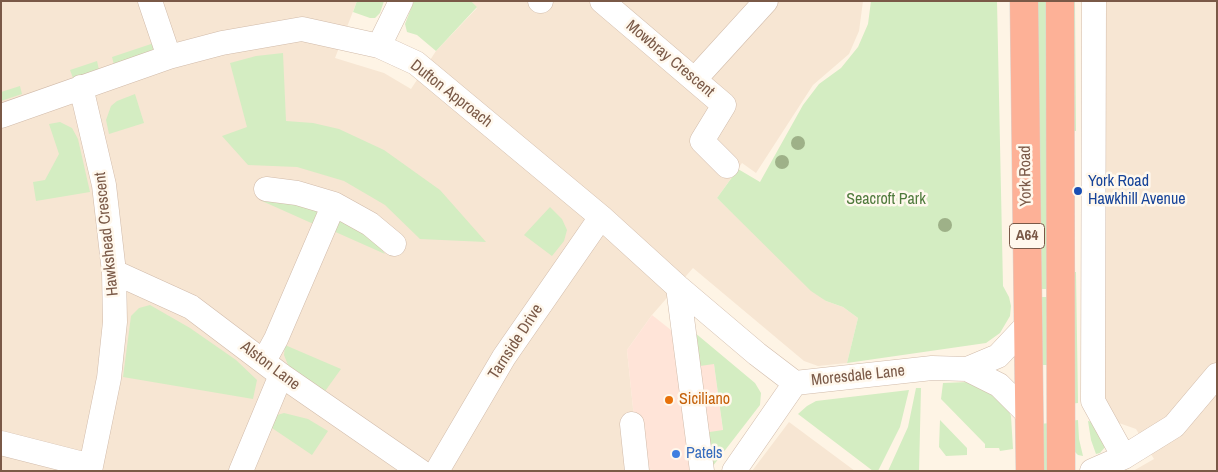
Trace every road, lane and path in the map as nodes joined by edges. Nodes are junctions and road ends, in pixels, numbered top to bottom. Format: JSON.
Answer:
{"nodes":[{"id":1,"x":150,"y":1,"type":"edge"},
{"id":2,"x":401,"y":1,"type":"edge"},
{"id":3,"x":602,"y":1,"type":"edge"},
{"id":4,"x":766,"y":1,"type":"edge"},
{"id":5,"x":1024,"y":1,"type":"edge"},
{"id":6,"x":1060,"y":1,"type":"edge"},
{"id":7,"x":1094,"y":1,"type":"edge"},
{"id":8,"x":379,"y":46,"type":"junction"},
{"id":9,"x":169,"y":57,"type":"junction"},
{"id":10,"x":695,"y":79,"type":"junction"},
{"id":11,"x":81,"y":87,"type":"junction"},
{"id":12,"x":1,"y":116,"type":"edge"},
{"id":13,"x":727,"y":166,"type":"dead end"},
{"id":14,"x":266,"y":190,"type":"dead end"},
{"id":15,"x":334,"y":204,"type":"junction"},
{"id":16,"x":601,"y":216,"type":"junction"},
{"id":17,"x":394,"y":244,"type":"dead end"},
{"id":18,"x":114,"y":272,"type":"junction"},
{"id":19,"x":678,"y":287,"type":"junction"},
{"id":20,"x":1028,"y":324,"type":"junction"},
{"id":21,"x":272,"y":368,"type":"junction"},
{"id":22,"x":967,"y":369,"type":"junction"},
{"id":23,"x":1217,"y":375,"type":"edge"},
{"id":24,"x":795,"y":383,"type":"junction"},
{"id":25,"x":1028,"y":415,"type":"junction"},
{"id":26,"x":632,"y":424,"type":"dead end"},
{"id":27,"x":1,"y":443,"type":"edge"},
{"id":28,"x":1124,"y":457,"type":"junction"},
{"id":29,"x":90,"y":469,"type":"edge"},
{"id":30,"x":241,"y":471,"type":"edge"},
{"id":31,"x":420,"y":471,"type":"edge"},
{"id":32,"x":437,"y":471,"type":"edge"},
{"id":33,"x":637,"y":471,"type":"edge"},
{"id":34,"x":702,"y":471,"type":"edge"},
{"id":35,"x":734,"y":471,"type":"edge"},
{"id":36,"x":1030,"y":471,"type":"edge"},
{"id":37,"x":1062,"y":471,"type":"edge"},
{"id":38,"x":1092,"y":471,"type":"edge"}],
"edges":[{"from":1,"to":9,"type":"street"},
{"from":2,"to":8,"type":"street"},
{"from":3,"to":10,"type":"street","name":"Mowbray Crescent"},
{"from":4,"to":10,"type":"street"},
{"from":5,"to":20,"type":"highway","name":"York Road","number":"A64"},
{"from":6,"to":37,"type":"highway","name":"York Road","number":"A64"},
{"from":7,"to":28,"type":"street"},
{"from":8,"to":9,"type":"street","name":"Dufton Approach"},
{"from":8,"to":16,"type":"street","name":"Dufton Approach"},
{"from":9,"to":11,"type":"street","name":"Dufton Approach"},
{"from":10,"to":13,"type":"street","name":"Mowbray Crescent"},
{"from":11,"to":12,"type":"street","name":"Dufton Approach"},
{"from":11,"to":18,"type":"street","name":"Hawkshead Crescent"},
{"from":14,"to":15,"type":"street"},
{"from":15,"to":17,"type":"street"},
{"from":15,"to":21,"type":"street"},
{"from":16,"to":19,"type":"street","name":"Dufton Approach"},
{"from":16,"to":32,"type":"street","name":"Tarnside Drive"},
{"from":18,"to":21,"type":"street","name":"Alston Lane"},
{"from":18,"to":29,"type":"street","name":"Hawkshead Crescent"},
{"from":19,"to":24,"type":"street","name":"Dufton Approach"},
{"from":19,"to":34,"type":"street"},
{"from":20,"to":22,"type":"street","name":"Moresdale Lane"},
{"from":20,"to":25,"type":"highway","name":"York Road","number":"A64"},
{"from":21,"to":30,"type":"street"},
{"from":21,"to":31,"type":"street","name":"Alston Lane"},
{"from":22,"to":24,"type":"street","name":"Moresdale Lane"},
{"from":22,"to":25,"type":"street","name":"Moresdale Lane"},
{"from":23,"to":28,"type":"street"},
{"from":24,"to":35,"type":"street","name":"Moresdale Lane"},
{"from":25,"to":36,"type":"highway","name":"York Road","number":"A64"},
{"from":26,"to":33,"type":"street"},
{"from":27,"to":29,"type":"street"},
{"from":28,"to":38,"type":"street"}]}
